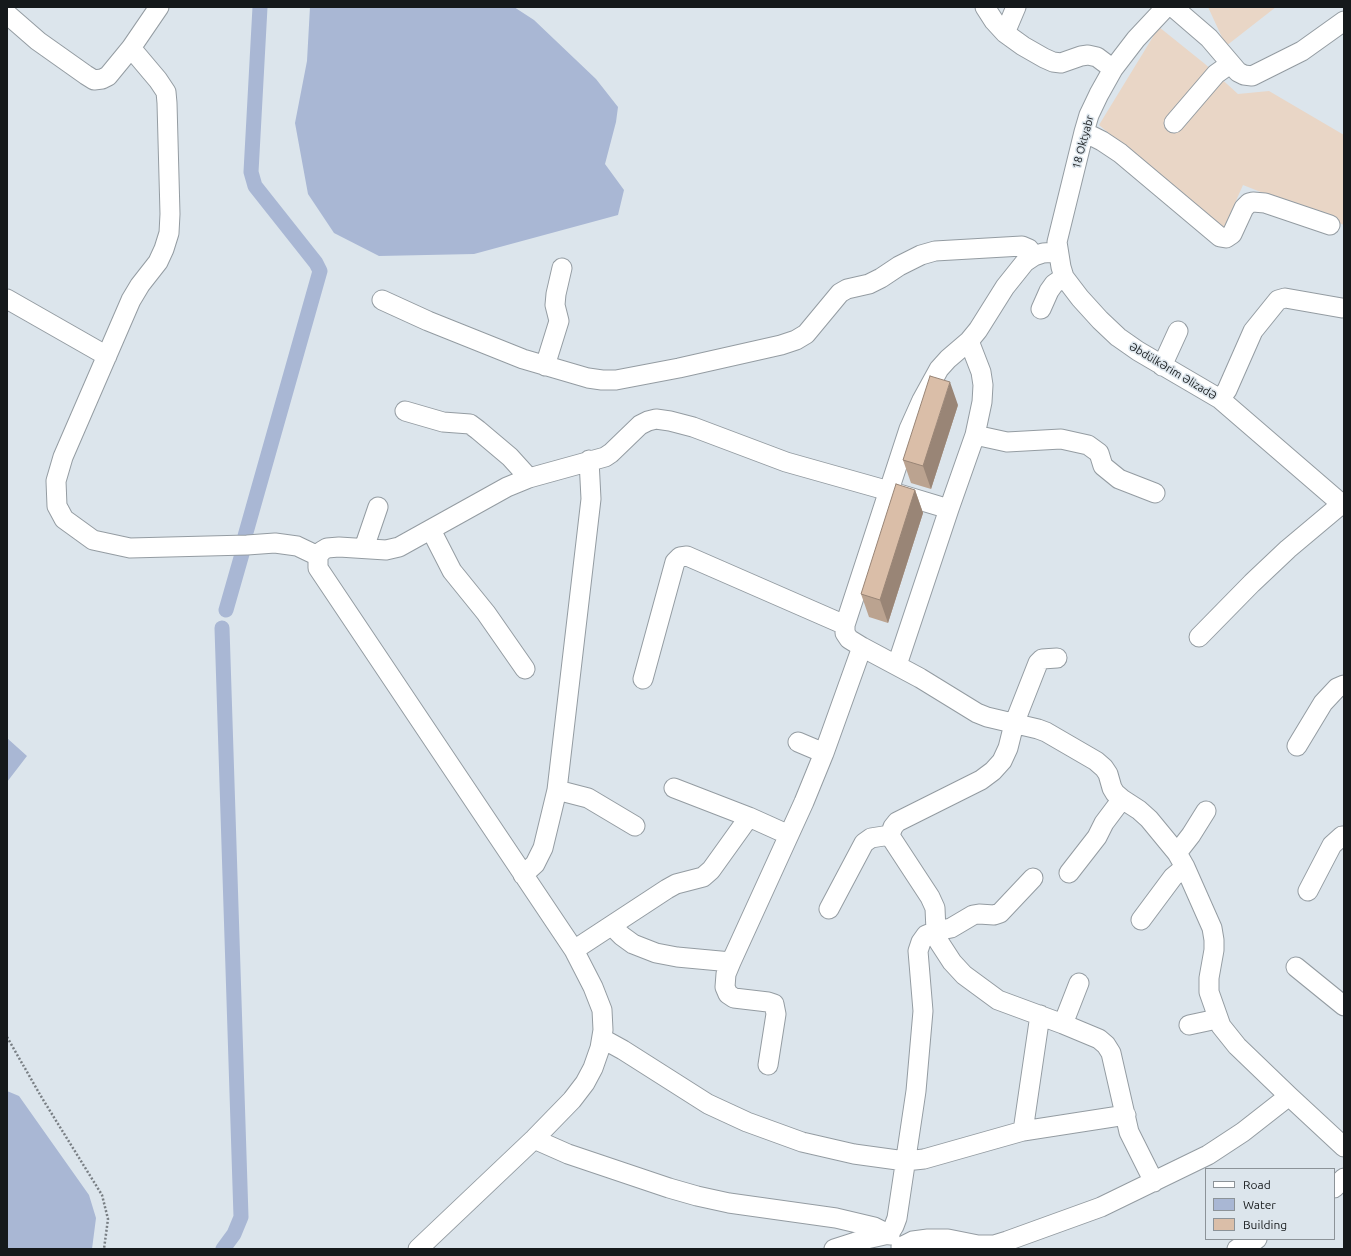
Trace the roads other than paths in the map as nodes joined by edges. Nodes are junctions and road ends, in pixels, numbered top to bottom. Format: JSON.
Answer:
{"nodes":[{"id":1,"x":159,"y":7,"type":"edge"},
{"id":2,"x":985,"y":7,"type":"edge"},
{"id":3,"x":1016,"y":7,"type":"edge"},
{"id":4,"x":1166,"y":7,"type":"edge"},
{"id":5,"x":1173,"y":7,"type":"edge"},
{"id":6,"x":7,"y":14,"type":"edge"},
{"id":7,"x":1344,"y":21,"type":"edge"},
{"id":8,"x":1005,"y":33,"type":"junction"},
{"id":9,"x":131,"y":48,"type":"junction"},
{"id":10,"x":1230,"y":64,"type":"junction"},
{"id":11,"x":1113,"y":69,"type":"junction"},
{"id":12,"x":1174,"y":123,"type":"dead end"},
{"id":13,"x":1084,"y":132,"type":"junction"},
{"id":14,"x":1330,"y":225,"type":"dead end"},
{"id":15,"x":1058,"y":252,"type":"junction"},
{"id":16,"x":1034,"y":256,"type":"junction"},
{"id":17,"x":562,"y":268,"type":"dead end"},
{"id":18,"x":1064,"y":277,"type":"junction"},
{"id":19,"x":7,"y":299,"type":"edge"},
{"id":20,"x":382,"y":300,"type":"dead end"},
{"id":21,"x":1342,"y":308,"type":"dead end"},
{"id":22,"x":1041,"y":309,"type":"dead end"},
{"id":23,"x":1178,"y":331,"type":"dead end"},
{"id":24,"x":969,"y":341,"type":"junction"},
{"id":25,"x":107,"y":356,"type":"junction"},
{"id":26,"x":545,"y":366,"type":"junction"},
{"id":27,"x":1162,"y":366,"type":"junction"},
{"id":28,"x":1220,"y":399,"type":"junction"},
{"id":29,"x":405,"y":411,"type":"dead end"},
{"id":30,"x":975,"y":435,"type":"junction"},
{"id":31,"x":589,"y":460,"type":"junction"},
{"id":32,"x":529,"y":478,"type":"junction"},
{"id":33,"x":889,"y":491,"type":"junction"},
{"id":34,"x":1155,"y":493,"type":"dead end"},
{"id":35,"x":1343,"y":504,"type":"edge"},
{"id":36,"x":378,"y":507,"type":"dead end"},
{"id":37,"x":948,"y":509,"type":"junction"},
{"id":38,"x":431,"y":530,"type":"junction"},
{"id":39,"x":364,"y":548,"type":"junction"},
{"id":40,"x":318,"y":556,"type":"junction"},
{"id":41,"x":845,"y":625,"type":"junction"},
{"id":42,"x":1199,"y":637,"type":"dead end"},
{"id":43,"x":862,"y":647,"type":"junction"},
{"id":44,"x":1057,"y":658,"type":"dead end"},
{"id":45,"x":897,"y":665,"type":"junction"},
{"id":46,"x":525,"y":669,"type":"dead end"},
{"id":47,"x":643,"y":679,"type":"dead end"},
{"id":48,"x":1344,"y":685,"type":"edge"},
{"id":49,"x":1014,"y":724,"type":"junction"},
{"id":50,"x":798,"y":742,"type":"dead end"},
{"id":51,"x":1298,"y":746,"type":"dead end"},
{"id":52,"x":824,"y":753,"type":"junction"},
{"id":53,"x":674,"y":788,"type":"dead end"},
{"id":54,"x":557,"y":790,"type":"junction"},
{"id":55,"x":1122,"y":799,"type":"junction"},
{"id":56,"x":1206,"y":811,"type":"dead end"},
{"id":57,"x":749,"y":817,"type":"junction"},
{"id":58,"x":635,"y":826,"type":"dead end"},
{"id":59,"x":789,"y":835,"type":"junction"},
{"id":60,"x":890,"y":835,"type":"junction"},
{"id":61,"x":1344,"y":836,"type":"edge"},
{"id":62,"x":1181,"y":860,"type":"junction"},
{"id":63,"x":1069,"y":873,"type":"dead end"},
{"id":64,"x":523,"y":875,"type":"junction"},
{"id":65,"x":1033,"y":878,"type":"dead end"},
{"id":66,"x":1308,"y":891,"type":"dead end"},
{"id":67,"x":829,"y":909,"type":"dead end"},
{"id":68,"x":1141,"y":920,"type":"dead end"},
{"id":69,"x":612,"y":926,"type":"junction"},
{"id":70,"x":936,"y":931,"type":"junction"},
{"id":71,"x":574,"y":950,"type":"junction"},
{"id":72,"x":731,"y":962,"type":"junction"},
{"id":73,"x":1296,"y":967,"type":"dead end"},
{"id":74,"x":1079,"y":983,"type":"dead end"},
{"id":75,"x":1344,"y":1006,"type":"edge"},
{"id":76,"x":1040,"y":1015,"type":"junction"},
{"id":77,"x":1217,"y":1019,"type":"junction"},
{"id":78,"x":1063,"y":1024,"type":"junction"},
{"id":79,"x":1189,"y":1025,"type":"dead end"},
{"id":80,"x":602,"y":1039,"type":"junction"},
{"id":81,"x":768,"y":1065,"type":"dead end"},
{"id":82,"x":1289,"y":1096,"type":"junction"},
{"id":83,"x":1126,"y":1115,"type":"junction"},
{"id":84,"x":1023,"y":1131,"type":"junction"},
{"id":85,"x":534,"y":1139,"type":"junction"},
{"id":86,"x":1344,"y":1147,"type":"edge"},
{"id":87,"x":905,"y":1161,"type":"junction"},
{"id":88,"x":1344,"y":1178,"type":"edge"},
{"id":89,"x":1154,"y":1182,"type":"junction"},
{"id":90,"x":1335,"y":1187,"type":"edge"},
{"id":91,"x":1255,"y":1240,"type":"edge"},
{"id":92,"x":897,"y":1243,"type":"edge"},
{"id":93,"x":418,"y":1249,"type":"edge"},
{"id":94,"x":834,"y":1249,"type":"edge"},
{"id":95,"x":1238,"y":1249,"type":"edge"}],
"edges":[{"from":1,"to":9,"type":"street"},
{"from":2,"to":8,"type":"street"},
{"from":3,"to":8,"type":"street"},
{"from":4,"to":11,"type":"street","name":"18 Oktyabr"},
{"from":5,"to":10,"type":"street"},
{"from":6,"to":9,"type":"street"},
{"from":7,"to":10,"type":"street"},
{"from":8,"to":11,"type":"street"},
{"from":9,"to":25,"type":"street"},
{"from":10,"to":12,"type":"street"},
{"from":11,"to":13,"type":"street","name":"18 Oktyabr"},
{"from":13,"to":14,"type":"street"},
{"from":13,"to":15,"type":"street","name":"18 Oktyabr"},
{"from":15,"to":16,"type":"street"},
{"from":15,"to":18,"type":"street","name":"Əbdülkərim Əlizadə"},
{"from":16,"to":24,"type":"street"},
{"from":16,"to":26,"type":"street"},
{"from":17,"to":26,"type":"street"},
{"from":18,"to":22,"type":"street"},
{"from":18,"to":27,"type":"street","name":"Əbdülkərim Əlizadə"},
{"from":19,"to":25,"type":"street"},
{"from":20,"to":26,"type":"street"},
{"from":21,"to":28,"type":"street"},
{"from":23,"to":27,"type":"street"},
{"from":24,"to":30,"type":"street"},
{"from":24,"to":33,"type":"street"},
{"from":25,"to":40,"type":"street"},
{"from":27,"to":28,"type":"street","name":"Əbdülkərim Əlizadə"},
{"from":28,"to":35,"type":"street","name":"Əbdülkərim Əlizadə"},
{"from":29,"to":32,"type":"street"},
{"from":30,"to":34,"type":"street"},
{"from":30,"to":37,"type":"street"},
{"from":31,"to":32,"type":"street"},
{"from":31,"to":33,"type":"street"},
{"from":31,"to":54,"type":"street"},
{"from":32,"to":38,"type":"street"},
{"from":33,"to":37,"type":"street"},
{"from":33,"to":41,"type":"street"},
{"from":35,"to":42,"type":"street"},
{"from":36,"to":39,"type":"street"},
{"from":37,"to":45,"type":"street"},
{"from":38,"to":39,"type":"street"},
{"from":38,"to":46,"type":"street"},
{"from":39,"to":40,"type":"street"},
{"from":40,"to":64,"type":"street"},
{"from":41,"to":43,"type":"street"},
{"from":41,"to":47,"type":"street"},
{"from":43,"to":45,"type":"street"},
{"from":43,"to":52,"type":"street"},
{"from":44,"to":49,"type":"street"},
{"from":45,"to":49,"type":"street"},
{"from":48,"to":51,"type":"street"},
{"from":49,"to":55,"type":"street"},
{"from":49,"to":60,"type":"street"},
{"from":50,"to":52,"type":"street"},
{"from":52,"to":59,"type":"street"},
{"from":53,"to":57,"type":"street"},
{"from":54,"to":58,"type":"street"},
{"from":54,"to":64,"type":"street"},
{"from":55,"to":62,"type":"street"},
{"from":55,"to":63,"type":"street"},
{"from":56,"to":62,"type":"street"},
{"from":57,"to":59,"type":"street"},
{"from":57,"to":69,"type":"street"},
{"from":59,"to":72,"type":"street"},
{"from":60,"to":67,"type":"street"},
{"from":60,"to":70,"type":"street"},
{"from":61,"to":66,"type":"street"},
{"from":62,"to":68,"type":"street"},
{"from":62,"to":77,"type":"street"},
{"from":64,"to":71,"type":"street"},
{"from":65,"to":70,"type":"street"},
{"from":69,"to":71,"type":"street"},
{"from":69,"to":72,"type":"street"},
{"from":70,"to":76,"type":"street"},
{"from":70,"to":87,"type":"street"},
{"from":71,"to":80,"type":"street"},
{"from":72,"to":81,"type":"street"},
{"from":73,"to":75,"type":"street"},
{"from":74,"to":78,"type":"street"},
{"from":76,"to":78,"type":"street"},
{"from":76,"to":84,"type":"street"},
{"from":77,"to":79,"type":"street"},
{"from":77,"to":82,"type":"street"},
{"from":78,"to":83,"type":"street"},
{"from":80,"to":85,"type":"street"},
{"from":80,"to":87,"type":"street"},
{"from":82,"to":86,"type":"street"},
{"from":82,"to":89,"type":"street"},
{"from":83,"to":84,"type":"street"},
{"from":83,"to":89,"type":"street"},
{"from":84,"to":87,"type":"street"},
{"from":85,"to":92,"type":"street"},
{"from":85,"to":93,"type":"street"},
{"from":87,"to":92,"type":"street"},
{"from":88,"to":90,"type":"street"},
{"from":89,"to":92,"type":"street"},
{"from":91,"to":95,"type":"street"},
{"from":92,"to":94,"type":"street"}]}
